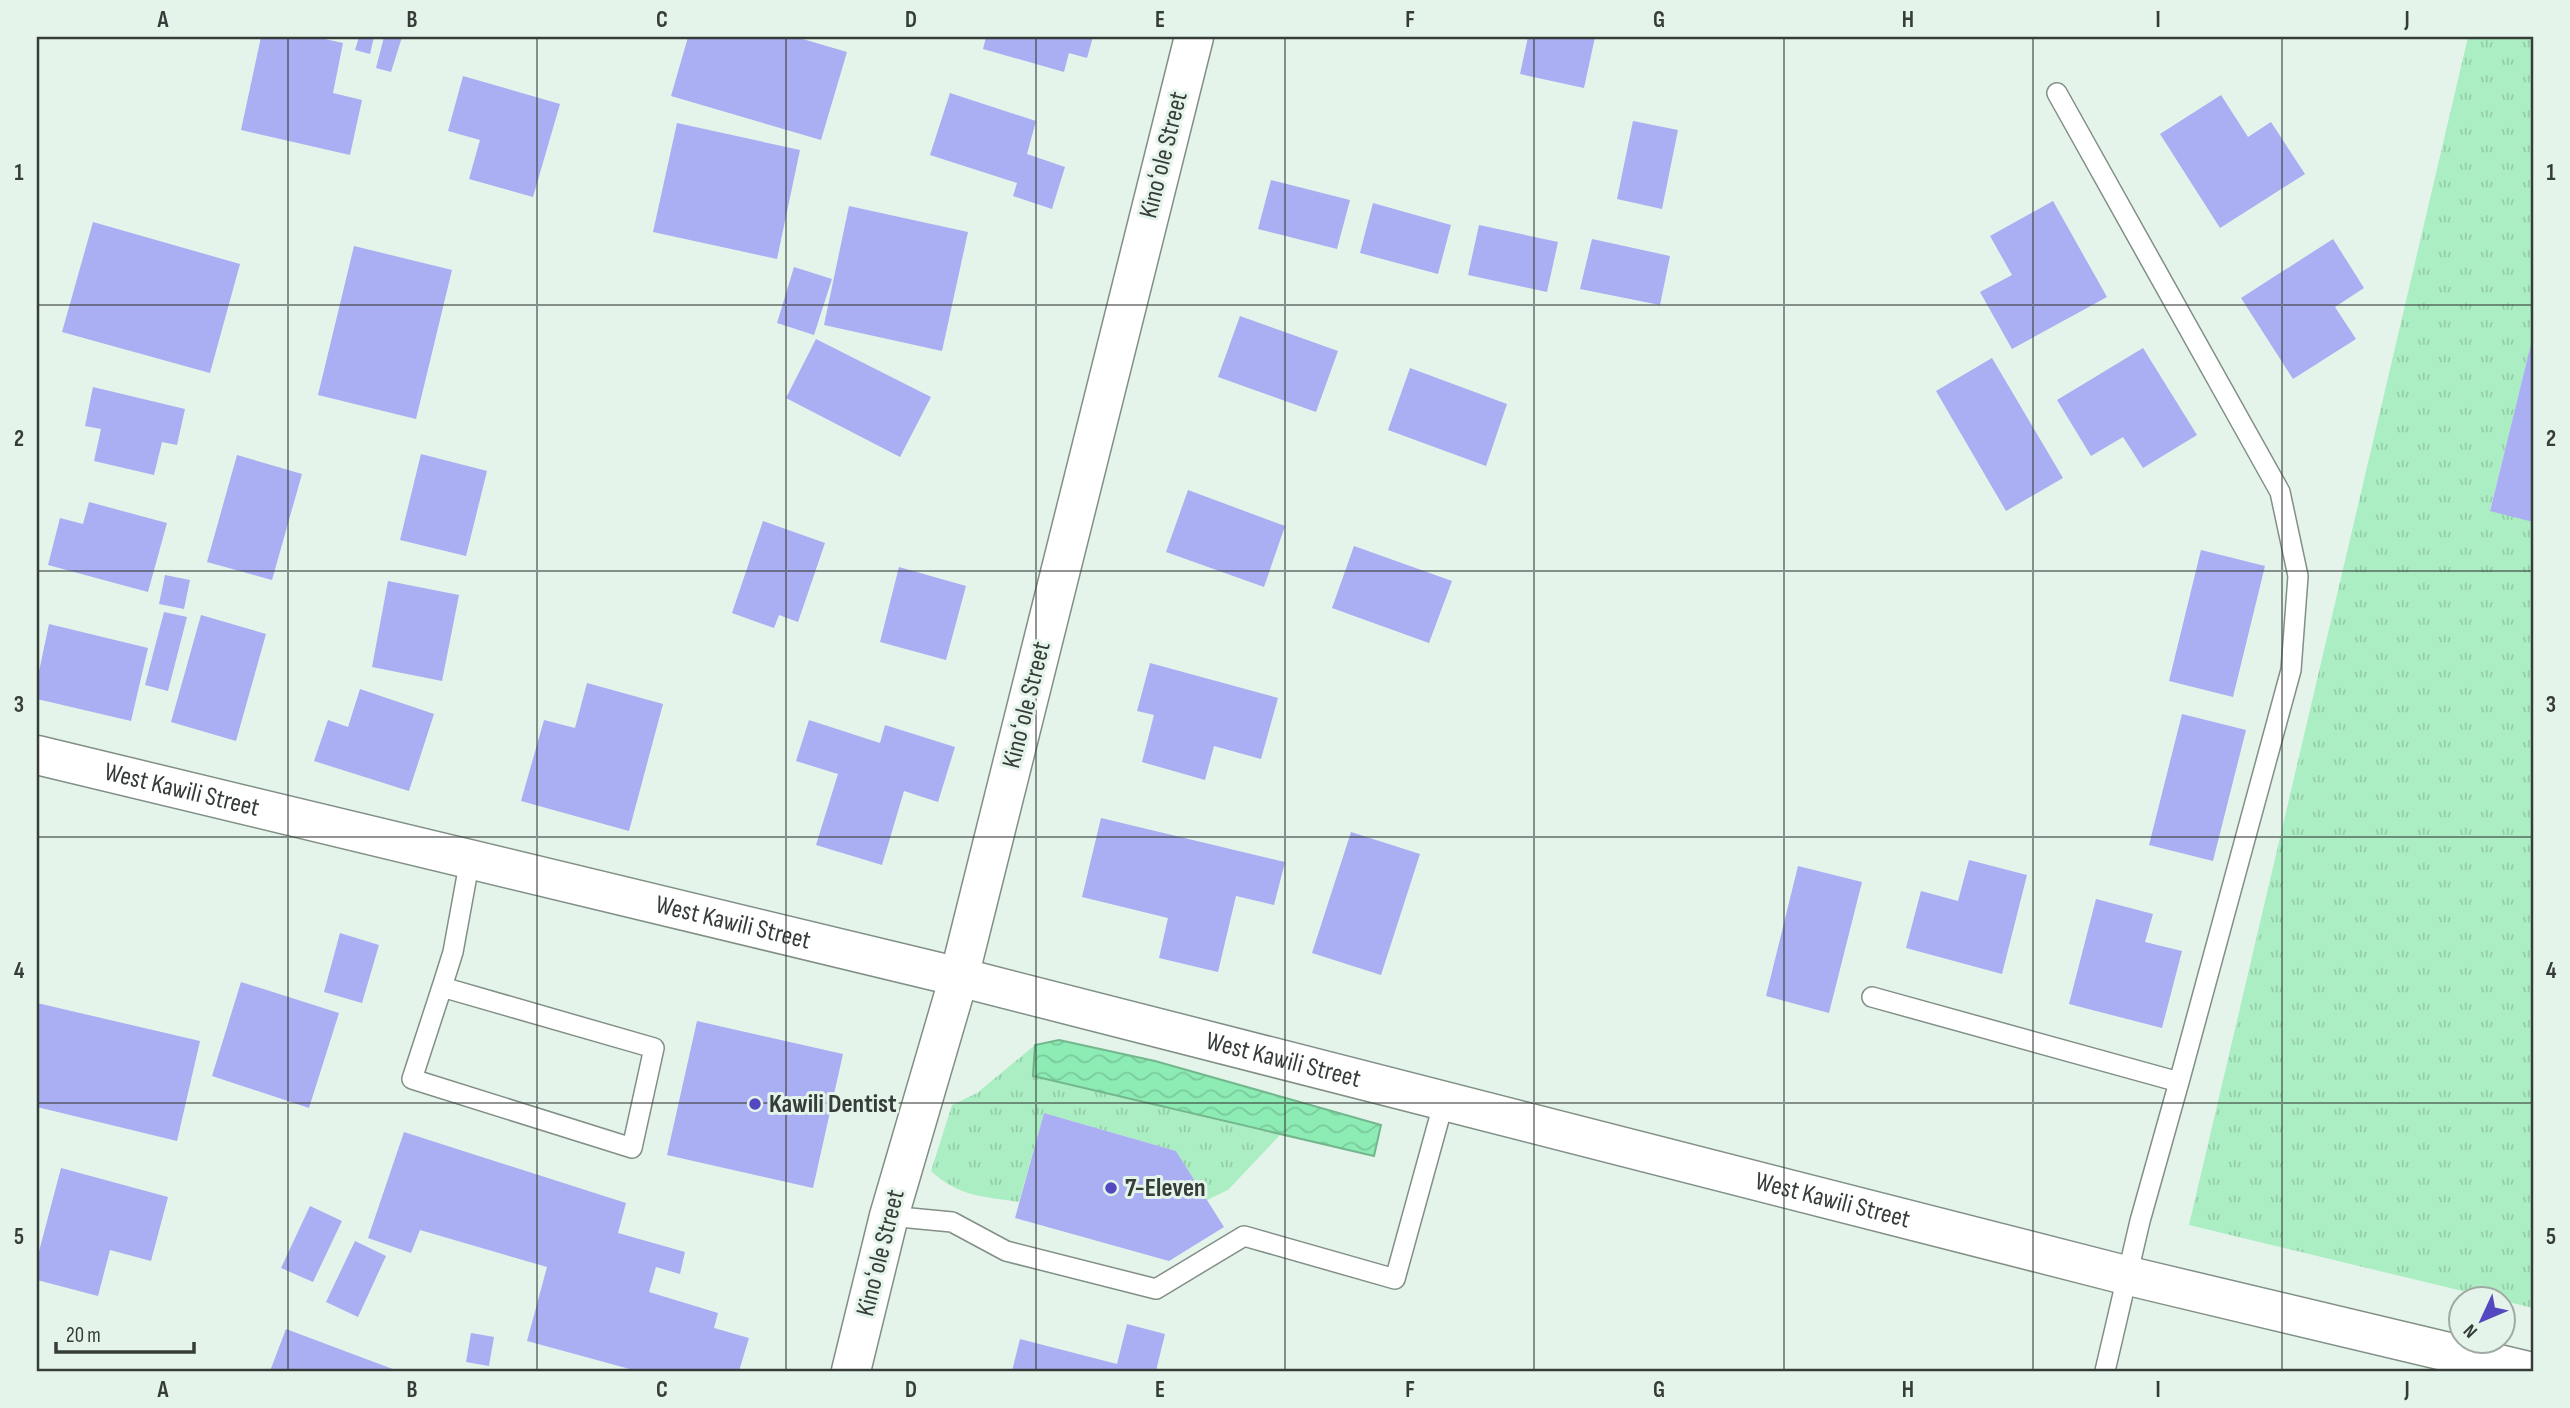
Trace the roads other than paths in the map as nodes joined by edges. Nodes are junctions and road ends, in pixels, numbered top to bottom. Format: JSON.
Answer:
{"nodes":[{"id":1,"x":1194,"y":37,"type":"edge"},
{"id":2,"x":2057,"y":93,"type":"dead end"},
{"id":3,"x":37,"y":755,"type":"edge"},
{"id":4,"x":470,"y":859,"type":"junction"},
{"id":5,"x":959,"y":977,"type":"junction"},
{"id":6,"x":442,"y":987,"type":"junction"},
{"id":7,"x":1872,"y":997,"type":"dead end"},
{"id":8,"x":2179,"y":1082,"type":"junction"},
{"id":9,"x":1444,"y":1101,"type":"junction"},
{"id":10,"x":889,"y":1216,"type":"junction"},
{"id":11,"x":2129,"y":1276,"type":"junction"},
{"id":12,"x":850,"y":1371,"type":"edge"},
{"id":13,"x":2105,"y":1371,"type":"edge"},
{"id":14,"x":2528,"y":1371,"type":"edge"}],
"edges":[{"from":1,"to":5,"type":"street","name":"Kinoʻole Street"},
{"from":2,"to":8,"type":"lane"},
{"from":3,"to":4,"type":"street","name":"West Kawili Street"},
{"from":4,"to":5,"type":"street","name":"West Kawili Street"},
{"from":4,"to":6,"type":"lane"},
{"from":5,"to":9,"type":"street","name":"West Kawili Street"},
{"from":5,"to":10,"type":"street","name":"Kinoʻole Street"},
{"from":6,"to":6,"type":"lane"},
{"from":7,"to":8,"type":"lane"},
{"from":8,"to":11,"type":"lane"},
{"from":9,"to":10,"type":"lane"},
{"from":9,"to":11,"type":"street","name":"West Kawili Street"},
{"from":10,"to":12,"type":"street","name":"Kinoʻole Street"},
{"from":11,"to":13,"type":"lane"},
{"from":11,"to":14,"type":"street","name":"West Kawili Street"}]}
